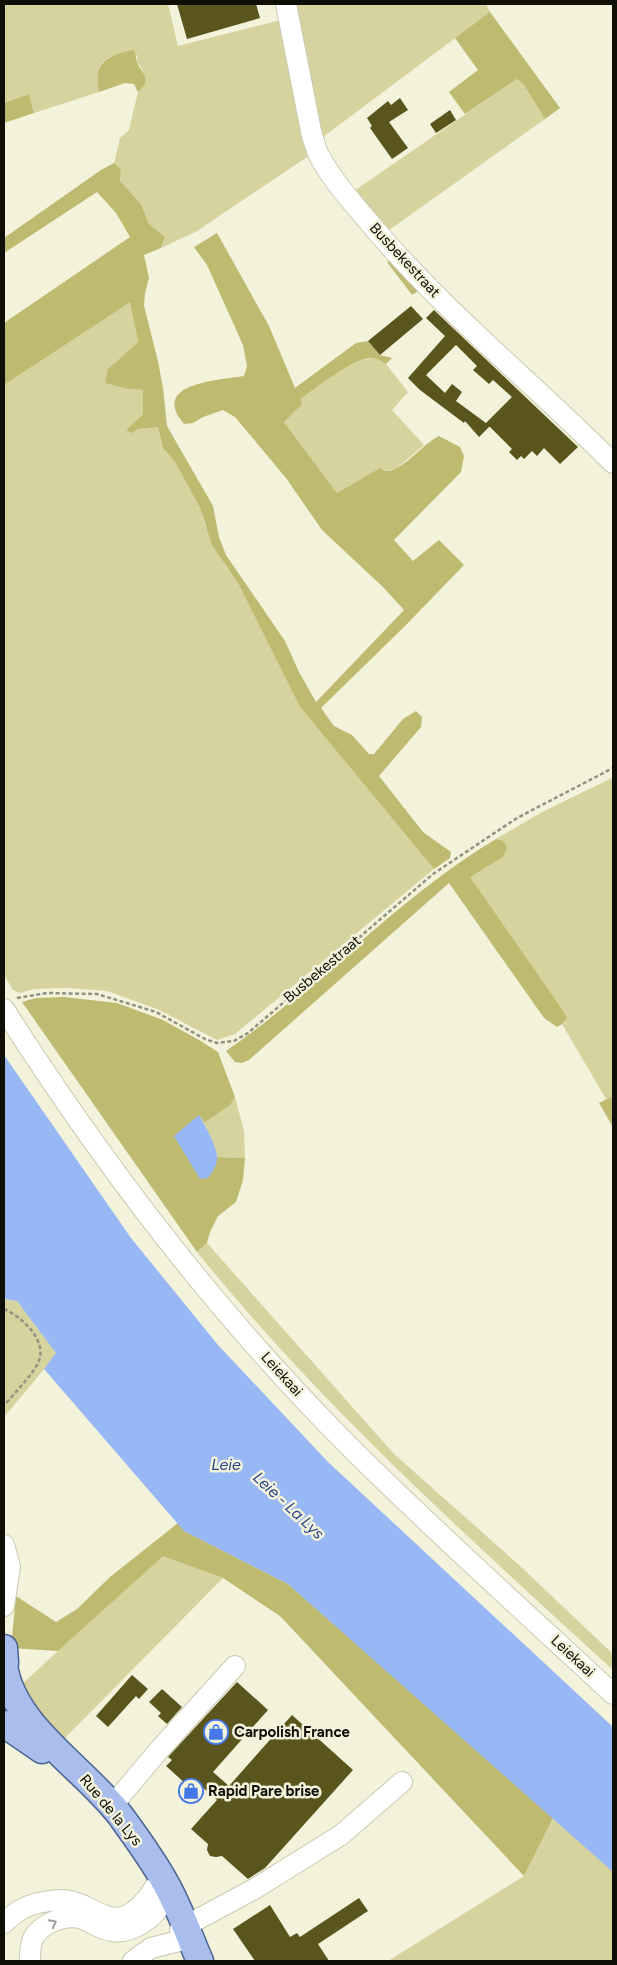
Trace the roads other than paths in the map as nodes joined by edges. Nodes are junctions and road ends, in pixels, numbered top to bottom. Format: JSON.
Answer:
{"nodes":[{"id":1,"x":286,"y":4,"type":"edge"},
{"id":2,"x":613,"y":463,"type":"edge"},
{"id":3,"x":7,"y":1004,"type":"edge"},
{"id":4,"x":4,"y":1545,"type":"edge"},
{"id":5,"x":7,"y":1578,"type":"edge"},
{"id":6,"x":4,"y":1606,"type":"edge"},
{"id":7,"x":4,"y":1665,"type":"edge"},
{"id":8,"x":234,"y":1666,"type":"dead end"},
{"id":9,"x":613,"y":1694,"type":"edge"},
{"id":10,"x":4,"y":1724,"type":"edge"},
{"id":11,"x":402,"y":1782,"type":"dead end"},
{"id":12,"x":112,"y":1806,"type":"junction"},
{"id":13,"x":158,"y":1887,"type":"junction"},
{"id":14,"x":4,"y":1922,"type":"edge"},
{"id":15,"x":185,"y":1932,"type":"junction"},
{"id":16,"x":30,"y":1961,"type":"edge"},
{"id":17,"x":133,"y":1961,"type":"edge"},
{"id":18,"x":199,"y":1961,"type":"edge"}],
"edges":[{"from":1,"to":2,"type":"street","name":"Busbekestraat"},
{"from":3,"to":9,"type":"street","name":"Leiekaai"},
{"from":4,"to":5,"type":"street"},
{"from":5,"to":6,"type":"street"},
{"from":7,"to":12,"type":"main road","name":"Rue de la Lys"},
{"from":8,"to":12,"type":"street"},
{"from":10,"to":13,"type":"main road","name":"Rue de la Lys"},
{"from":11,"to":15,"type":"street"},
{"from":12,"to":13,"type":"main road","name":"Rue de la Lys"},
{"from":13,"to":14,"type":"street"},
{"from":13,"to":15,"type":"main road","name":"Rue de la Lys"},
{"from":16,"to":13,"type":"street","one_way":true},
{"from":15,"to":17,"type":"street"},
{"from":15,"to":18,"type":"main road","name":"Rue de la Lys"}]}
